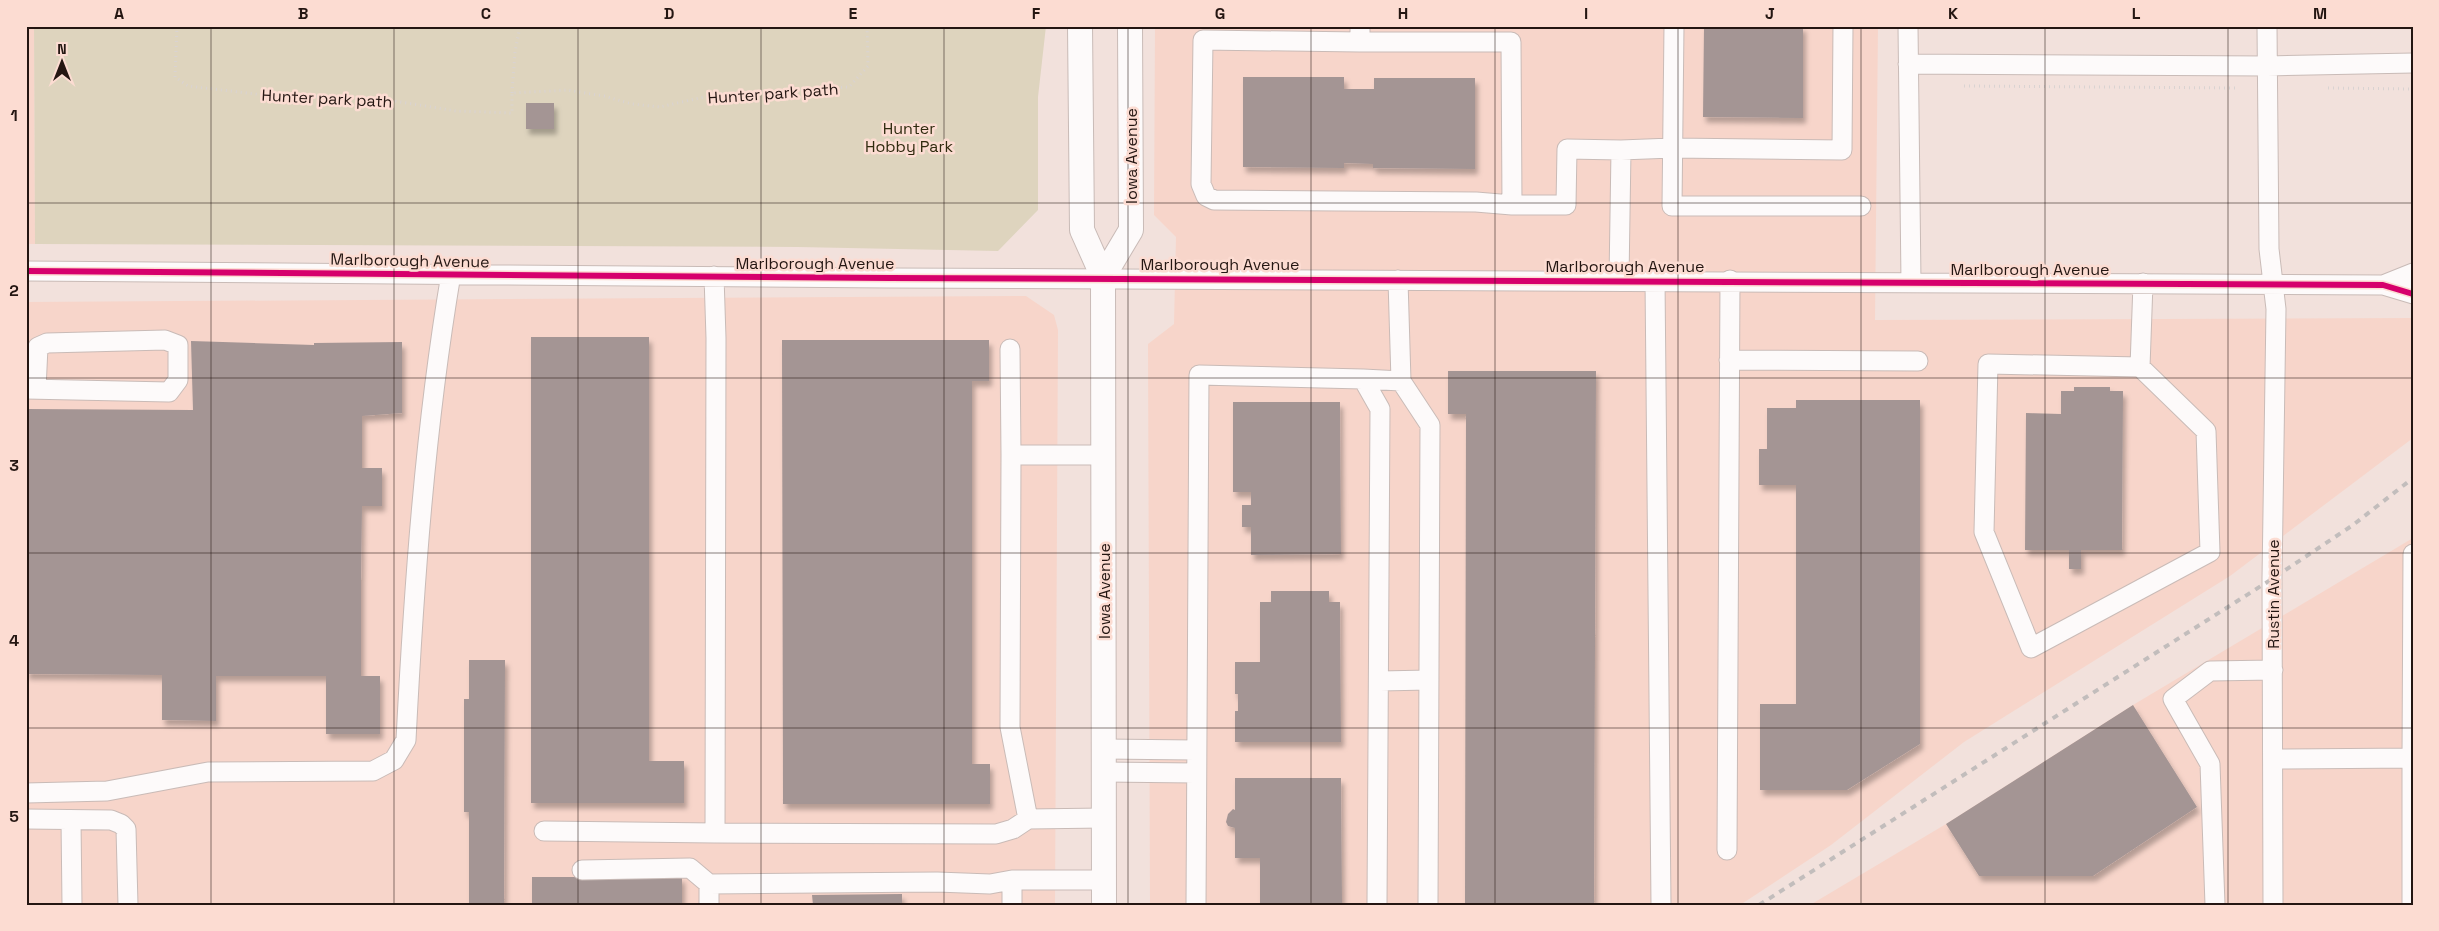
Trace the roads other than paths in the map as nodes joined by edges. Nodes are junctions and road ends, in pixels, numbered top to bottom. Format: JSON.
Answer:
{"nodes":[{"id":1,"x":1080,"y":26,"type":"edge"},
{"id":2,"x":1130,"y":26,"type":"edge"},
{"id":3,"x":1674,"y":26,"type":"edge"},
{"id":4,"x":1843,"y":26,"type":"edge"},
{"id":5,"x":1908,"y":26,"type":"edge"},
{"id":6,"x":2267,"y":26,"type":"edge"},
{"id":7,"x":1360,"y":34,"type":"edge"},
{"id":8,"x":1511,"y":34,"type":"edge"},
{"id":9,"x":2413,"y":63,"type":"edge"},
{"id":10,"x":1908,"y":64,"type":"junction"},
{"id":11,"x":2267,"y":66,"type":"junction"},
{"id":12,"x":1672,"y":148,"type":"junction"},
{"id":13,"x":1621,"y":150,"type":"junction"},
{"id":14,"x":1512,"y":205,"type":"junction"},
{"id":15,"x":1861,"y":206,"type":"dead end"},
{"id":16,"x":26,"y":270,"type":"edge"},
{"id":17,"x":2413,"y":273,"type":"edge"},
{"id":18,"x":450,"y":274,"type":"junction"},
{"id":19,"x":714,"y":276,"type":"junction"},
{"id":20,"x":1104,"y":277,"type":"junction"},
{"id":21,"x":1398,"y":280,"type":"junction"},
{"id":22,"x":1619,"y":280,"type":"junction"},
{"id":23,"x":1656,"y":280,"type":"junction"},
{"id":24,"x":1730,"y":280,"type":"junction"},
{"id":25,"x":1911,"y":282,"type":"junction"},
{"id":26,"x":2142,"y":283,"type":"junction"},
{"id":27,"x":2274,"y":284,"type":"junction"},
{"id":28,"x":2383,"y":285,"type":"junction"},
{"id":29,"x":2413,"y":294,"type":"edge"},
{"id":30,"x":1010,"y":349,"type":"dead end"},
{"id":31,"x":1729,"y":360,"type":"junction"},
{"id":32,"x":1918,"y":361,"type":"dead end"},
{"id":33,"x":2140,"y":367,"type":"junction"},
{"id":34,"x":1363,"y":379,"type":"junction"},
{"id":35,"x":1401,"y":381,"type":"junction"},
{"id":36,"x":31,"y":389,"type":"edge"},
{"id":37,"x":1011,"y":455,"type":"junction"},
{"id":38,"x":1104,"y":455,"type":"junction"},
{"id":39,"x":2413,"y":554,"type":"edge"},
{"id":40,"x":2273,"y":670,"type":"junction"},
{"id":41,"x":1380,"y":680,"type":"junction"},
{"id":42,"x":1429,"y":680,"type":"junction"},
{"id":43,"x":1195,"y":750,"type":"junction"},
{"id":44,"x":2412,"y":758,"type":"edge"},
{"id":45,"x":2273,"y":759,"type":"junction"},
{"id":46,"x":1104,"y":760,"type":"junction"},
{"id":47,"x":1195,"y":773,"type":"junction"},
{"id":48,"x":26,"y":794,"type":"edge"},
{"id":49,"x":1104,"y":818,"type":"junction"},
{"id":50,"x":26,"y":819,"type":"edge"},
{"id":51,"x":1028,"y":819,"type":"junction"},
{"id":52,"x":71,"y":820,"type":"junction"},
{"id":53,"x":544,"y":831,"type":"dead end"},
{"id":54,"x":715,"y":833,"type":"junction"},
{"id":55,"x":1727,"y":850,"type":"dead end"},
{"id":56,"x":582,"y":870,"type":"dead end"},
{"id":57,"x":1012,"y":880,"type":"junction"},
{"id":58,"x":1104,"y":880,"type":"junction"},
{"id":59,"x":709,"y":884,"type":"junction"},
{"id":60,"x":72,"y":905,"type":"edge"},
{"id":61,"x":128,"y":905,"type":"edge"},
{"id":62,"x":709,"y":905,"type":"edge"},
{"id":63,"x":1012,"y":905,"type":"edge"},
{"id":64,"x":1104,"y":905,"type":"edge"},
{"id":65,"x":1196,"y":905,"type":"edge"},
{"id":66,"x":1377,"y":905,"type":"edge"},
{"id":67,"x":1428,"y":905,"type":"edge"},
{"id":68,"x":1661,"y":905,"type":"edge"},
{"id":69,"x":2215,"y":905,"type":"edge"},
{"id":70,"x":2273,"y":905,"type":"edge"},
{"id":71,"x":2412,"y":905,"type":"edge"}],
"edges":[{"from":1,"to":20,"type":"main road","name":"Iowa Avenue"},
{"from":2,"to":20,"type":"main road","name":"Iowa Avenue"},
{"from":3,"to":12,"type":"street"},
{"from":4,"to":12,"type":"street"},
{"from":5,"to":10,"type":"street"},
{"from":6,"to":11,"type":"street","name":"Rustin Avenue"},
{"from":7,"to":8,"type":"street"},
{"from":7,"to":14,"type":"street"},
{"from":8,"to":14,"type":"street"},
{"from":9,"to":11,"type":"street"},
{"from":10,"to":11,"type":"street"},
{"from":10,"to":25,"type":"street"},
{"from":11,"to":27,"type":"street","name":"Rustin Avenue"},
{"from":12,"to":13,"type":"street"},
{"from":12,"to":15,"type":"street"},
{"from":13,"to":14,"type":"street"},
{"from":13,"to":22,"type":"street"},
{"from":16,"to":18,"type":"street","name":"Marlborough Avenue"},
{"from":17,"to":28,"type":"street","name":"Marlborough Avenue"},
{"from":18,"to":19,"type":"street","name":"Marlborough Avenue"},
{"from":18,"to":48,"type":"street"},
{"from":19,"to":20,"type":"street","name":"Marlborough Avenue"},
{"from":19,"to":54,"type":"street"},
{"from":20,"to":21,"type":"street","name":"Marlborough Avenue"},
{"from":20,"to":38,"type":"main road","name":"Iowa Avenue"},
{"from":21,"to":22,"type":"street","name":"Marlborough Avenue"},
{"from":21,"to":35,"type":"street"},
{"from":22,"to":23,"type":"street","name":"Marlborough Avenue"},
{"from":23,"to":24,"type":"street","name":"Marlborough Avenue"},
{"from":23,"to":68,"type":"street"},
{"from":24,"to":25,"type":"street","name":"Marlborough Avenue"},
{"from":24,"to":31,"type":"street"},
{"from":25,"to":26,"type":"street","name":"Marlborough Avenue"},
{"from":26,"to":27,"type":"street","name":"Marlborough Avenue"},
{"from":26,"to":33,"type":"street"},
{"from":27,"to":28,"type":"street","name":"Marlborough Avenue"},
{"from":27,"to":40,"type":"street","name":"Rustin Avenue"},
{"from":28,"to":29,"type":"street","name":"Marlborough Avenue"},
{"from":30,"to":37,"type":"street"},
{"from":31,"to":32,"type":"street"},
{"from":31,"to":55,"type":"street"},
{"from":33,"to":33,"type":"street"},
{"from":34,"to":35,"type":"street"},
{"from":34,"to":41,"type":"street"},
{"from":34,"to":43,"type":"street"},
{"from":35,"to":42,"type":"street"},
{"from":36,"to":36,"type":"street"},
{"from":37,"to":38,"type":"street"},
{"from":37,"to":51,"type":"street"},
{"from":38,"to":46,"type":"main road","name":"Iowa Avenue"},
{"from":39,"to":44,"type":"street"},
{"from":40,"to":45,"type":"street","name":"Rustin Avenue"},
{"from":40,"to":69,"type":"street"},
{"from":41,"to":42,"type":"street"},
{"from":41,"to":66,"type":"street"},
{"from":42,"to":67,"type":"street"},
{"from":43,"to":46,"type":"street"},
{"from":43,"to":47,"type":"street"},
{"from":44,"to":45,"type":"street"},
{"from":44,"to":71,"type":"street"},
{"from":45,"to":70,"type":"street","name":"Rustin Avenue"},
{"from":46,"to":47,"type":"street"},
{"from":46,"to":49,"type":"main road","name":"Iowa Avenue"},
{"from":47,"to":65,"type":"street"},
{"from":49,"to":51,"type":"street"},
{"from":49,"to":58,"type":"main road","name":"Iowa Avenue"},
{"from":50,"to":52,"type":"street"},
{"from":51,"to":54,"type":"street"},
{"from":52,"to":60,"type":"street"},
{"from":52,"to":61,"type":"street"},
{"from":53,"to":54,"type":"street"},
{"from":56,"to":59,"type":"street"},
{"from":57,"to":58,"type":"street"},
{"from":57,"to":59,"type":"street"},
{"from":57,"to":63,"type":"street"},
{"from":58,"to":64,"type":"main road","name":"Iowa Avenue"},
{"from":59,"to":62,"type":"street"}]}
